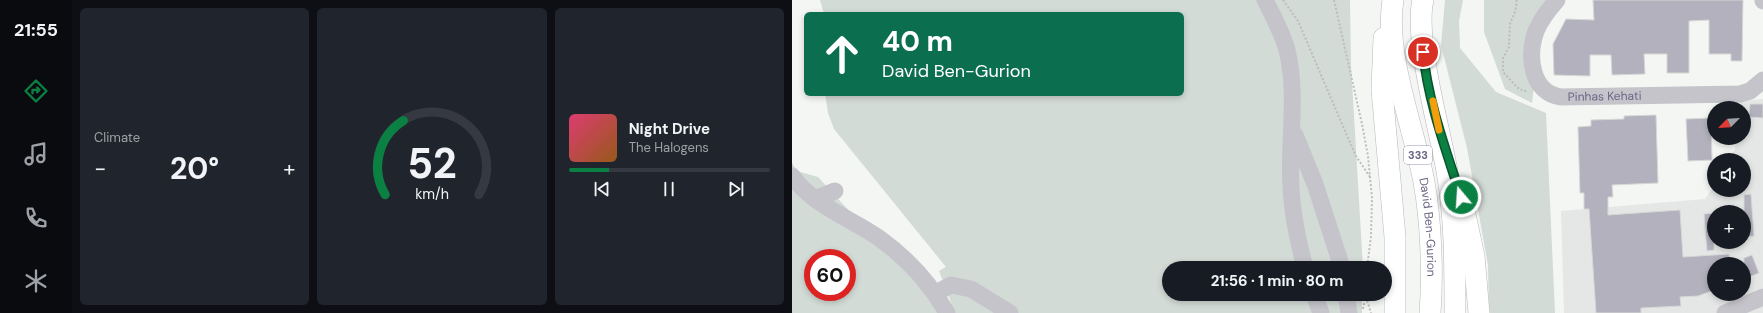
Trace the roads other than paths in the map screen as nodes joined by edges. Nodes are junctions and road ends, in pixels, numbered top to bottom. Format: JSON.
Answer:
{"nodes":[{"id":1,"x":1265,"y":0,"type":"edge"},
{"id":2,"x":1392,"y":0,"type":"edge"},
{"id":3,"x":1423,"y":0,"type":"edge"},
{"id":4,"x":1558,"y":0,"type":"edge"},
{"id":5,"x":1763,"y":80,"type":"edge"},
{"id":6,"x":1292,"y":127,"type":"junction"},
{"id":7,"x":1438,"y":127,"type":"junction"},
{"id":8,"x":792,"y":176,"type":"edge"},
{"id":9,"x":835,"y":191,"type":"dead end"},
{"id":10,"x":815,"y":199,"type":"junction"},
{"id":11,"x":1304,"y":261,"type":"edge"},
{"id":12,"x":1340,"y":261,"type":"edge"},
{"id":13,"x":936,"y":294,"type":"junction"},
{"id":14,"x":1763,"y":298,"type":"edge"},
{"id":15,"x":1317,"y":301,"type":"edge"},
{"id":16,"x":1347,"y":301,"type":"edge"},
{"id":17,"x":947,"y":313,"type":"edge"},
{"id":18,"x":1010,"y":313,"type":"edge"},
{"id":19,"x":1321,"y":313,"type":"edge"},
{"id":20,"x":1349,"y":313,"type":"edge"},
{"id":21,"x":1395,"y":313,"type":"edge"},
{"id":22,"x":1430,"y":313,"type":"edge"},
{"id":23,"x":1455,"y":313,"type":"edge"},
{"id":24,"x":1479,"y":313,"type":"edge"},
{"id":25,"x":1725,"y":313,"type":"edge"}],
"edges":[{"from":1,"to":6,"type":"street"},
{"from":2,"to":21,"type":"main road"},
{"from":2,"to":22,"type":"main road","name":"David Ben-Gurion","number":"333"},
{"from":3,"to":7,"type":"main road","name":"David Ben-Gurion","number":"333"},
{"from":4,"to":5,"type":"street","name":"Pinhas Kehati"},
{"from":6,"to":11,"type":"street"},
{"from":6,"to":12,"type":"street"},
{"from":7,"to":23,"type":"main road","name":"David Ben-Gurion","number":"333"},
{"from":7,"to":24,"type":"main road"},
{"from":8,"to":10,"type":"street"},
{"from":9,"to":10,"type":"street"},
{"from":10,"to":13,"type":"street"},
{"from":13,"to":17,"type":"street"},
{"from":13,"to":18,"type":"street"},
{"from":14,"to":25,"type":"street"},
{"from":15,"to":19,"type":"street"},
{"from":16,"to":20,"type":"street"}]}
